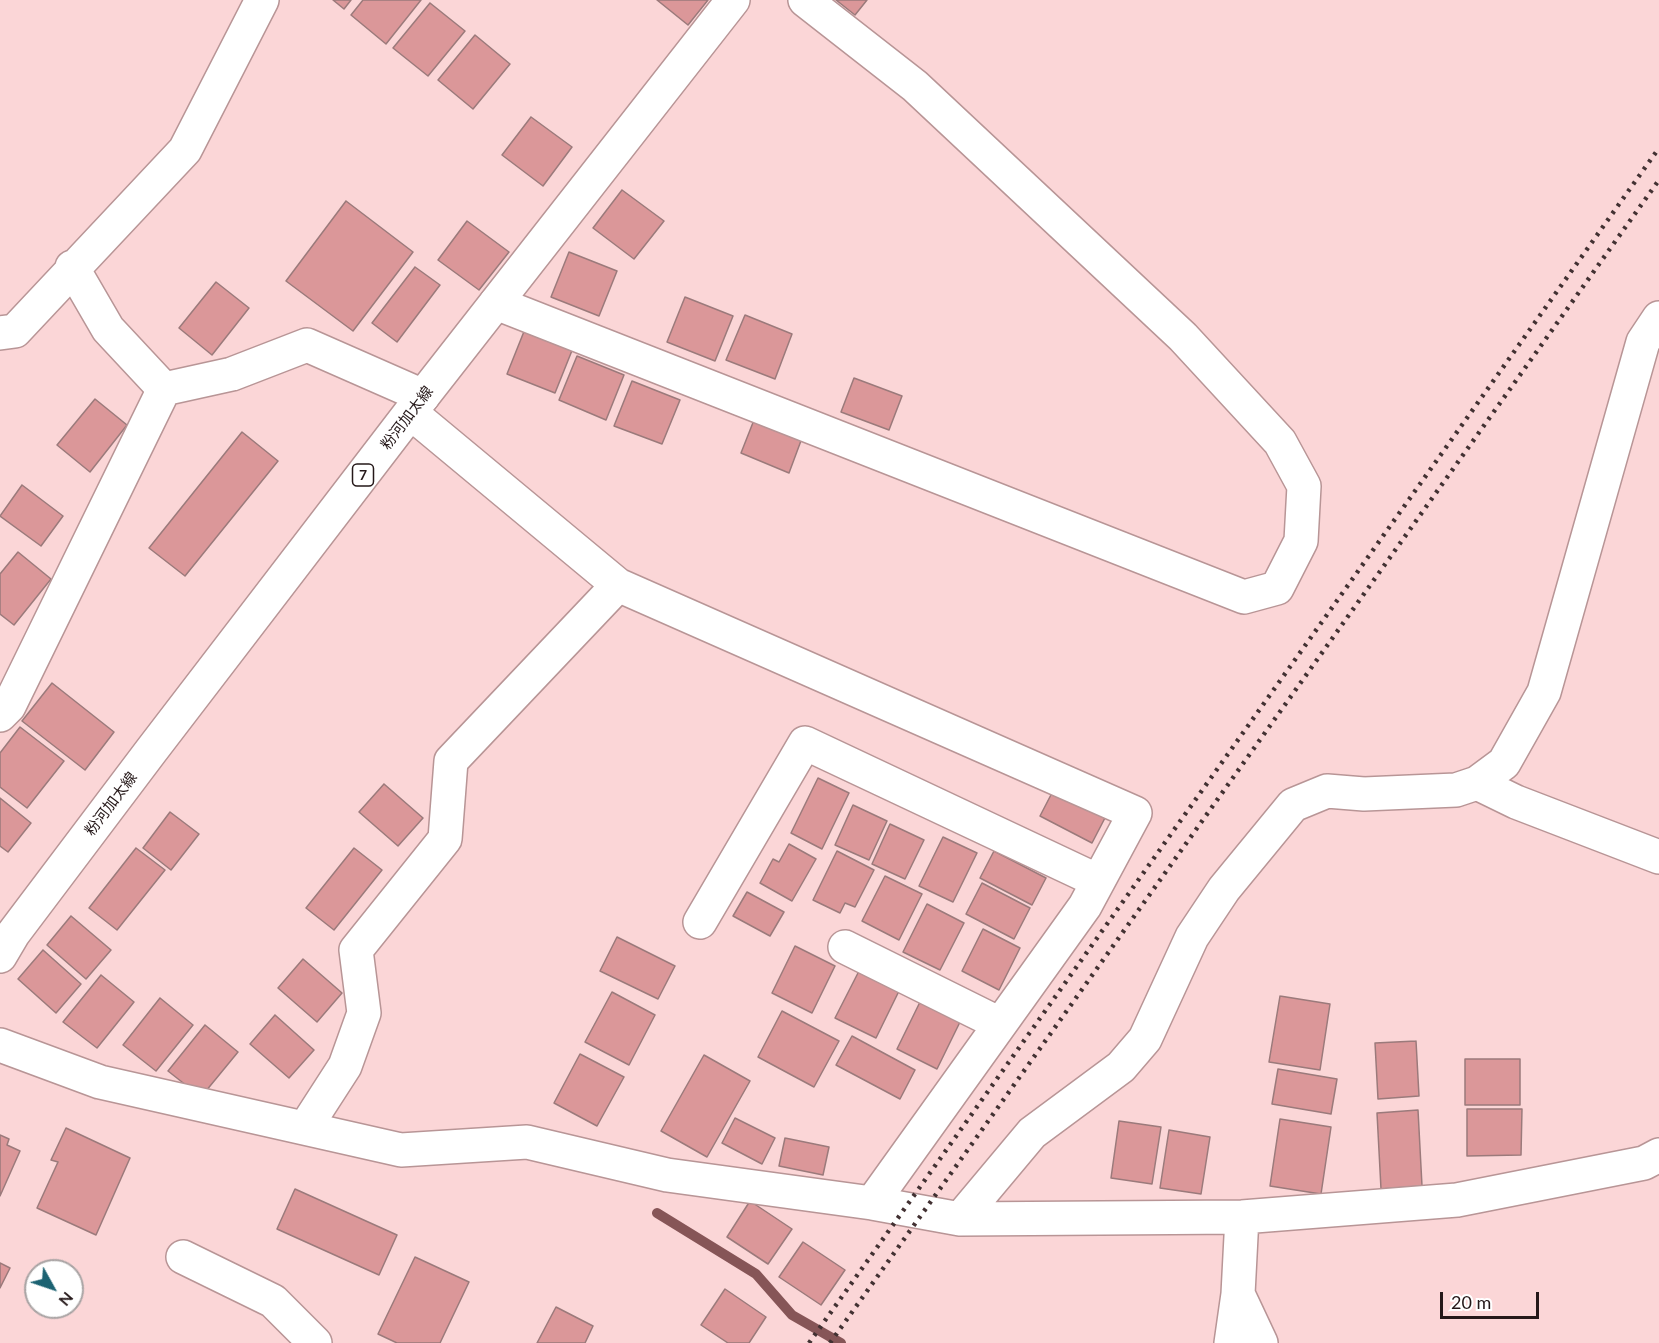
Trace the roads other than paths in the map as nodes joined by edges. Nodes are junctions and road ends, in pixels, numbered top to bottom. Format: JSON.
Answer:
{"nodes":[{"id":1,"x":262,"y":0,"type":"edge"},
{"id":2,"x":733,"y":0,"type":"edge"},
{"id":3,"x":805,"y":0,"type":"edge"},
{"id":4,"x":72,"y":267,"type":"junction"},
{"id":5,"x":495,"y":303,"type":"junction"},
{"id":6,"x":1659,"y":318,"type":"edge"},
{"id":7,"x":0,"y":333,"type":"edge"},
{"id":8,"x":164,"y":389,"type":"junction"},
{"id":9,"x":417,"y":405,"type":"junction"},
{"id":10,"x":618,"y":585,"type":"junction"},
{"id":11,"x":0,"y":715,"type":"edge"},
{"id":12,"x":1477,"y":783,"type":"junction"},
{"id":13,"x":1659,"y":857,"type":"edge"},
{"id":14,"x":1098,"y":881,"type":"junction"},
{"id":15,"x":700,"y":922,"type":"dead end"},
{"id":16,"x":845,"y":946,"type":"dead end"},
{"id":17,"x":0,"y":956,"type":"edge"},
{"id":18,"x":1000,"y":1024,"type":"junction"},
{"id":19,"x":0,"y":1045,"type":"edge"},
{"id":20,"x":305,"y":1128,"type":"junction"},
{"id":21,"x":1659,"y":1155,"type":"edge"},
{"id":22,"x":872,"y":1203,"type":"junction"},
{"id":23,"x":1242,"y":1217,"type":"junction"},
{"id":24,"x":960,"y":1219,"type":"junction"},
{"id":25,"x":183,"y":1257,"type":"dead end"},
{"id":26,"x":1238,"y":1294,"type":"junction"},
{"id":27,"x":315,"y":1343,"type":"edge"},
{"id":28,"x":1231,"y":1343,"type":"edge"},
{"id":29,"x":1261,"y":1343,"type":"edge"}],
"edges":[{"from":1,"to":4,"type":"street"},
{"from":2,"to":5,"type":"street","name":"粉河加太線","number":"7"},
{"from":3,"to":5,"type":"street"},
{"from":4,"to":7,"type":"street"},
{"from":4,"to":8,"type":"street"},
{"from":5,"to":9,"type":"street","name":"粉河加太線","number":"7"},
{"from":6,"to":12,"type":"street"},
{"from":8,"to":9,"type":"street"},
{"from":8,"to":11,"type":"street"},
{"from":9,"to":10,"type":"street"},
{"from":9,"to":17,"type":"street","name":"粉河加太線","number":"7"},
{"from":10,"to":14,"type":"street"},
{"from":10,"to":20,"type":"street"},
{"from":12,"to":13,"type":"street"},
{"from":12,"to":24,"type":"street"},
{"from":14,"to":15,"type":"street"},
{"from":14,"to":18,"type":"street"},
{"from":16,"to":18,"type":"street"},
{"from":18,"to":22,"type":"street"},
{"from":19,"to":20,"type":"street"},
{"from":20,"to":22,"type":"street"},
{"from":21,"to":23,"type":"street"},
{"from":22,"to":24,"type":"street"},
{"from":23,"to":24,"type":"street"},
{"from":23,"to":26,"type":"street"},
{"from":25,"to":27,"type":"street"},
{"from":26,"to":28,"type":"street"},
{"from":26,"to":29,"type":"street"}]}
